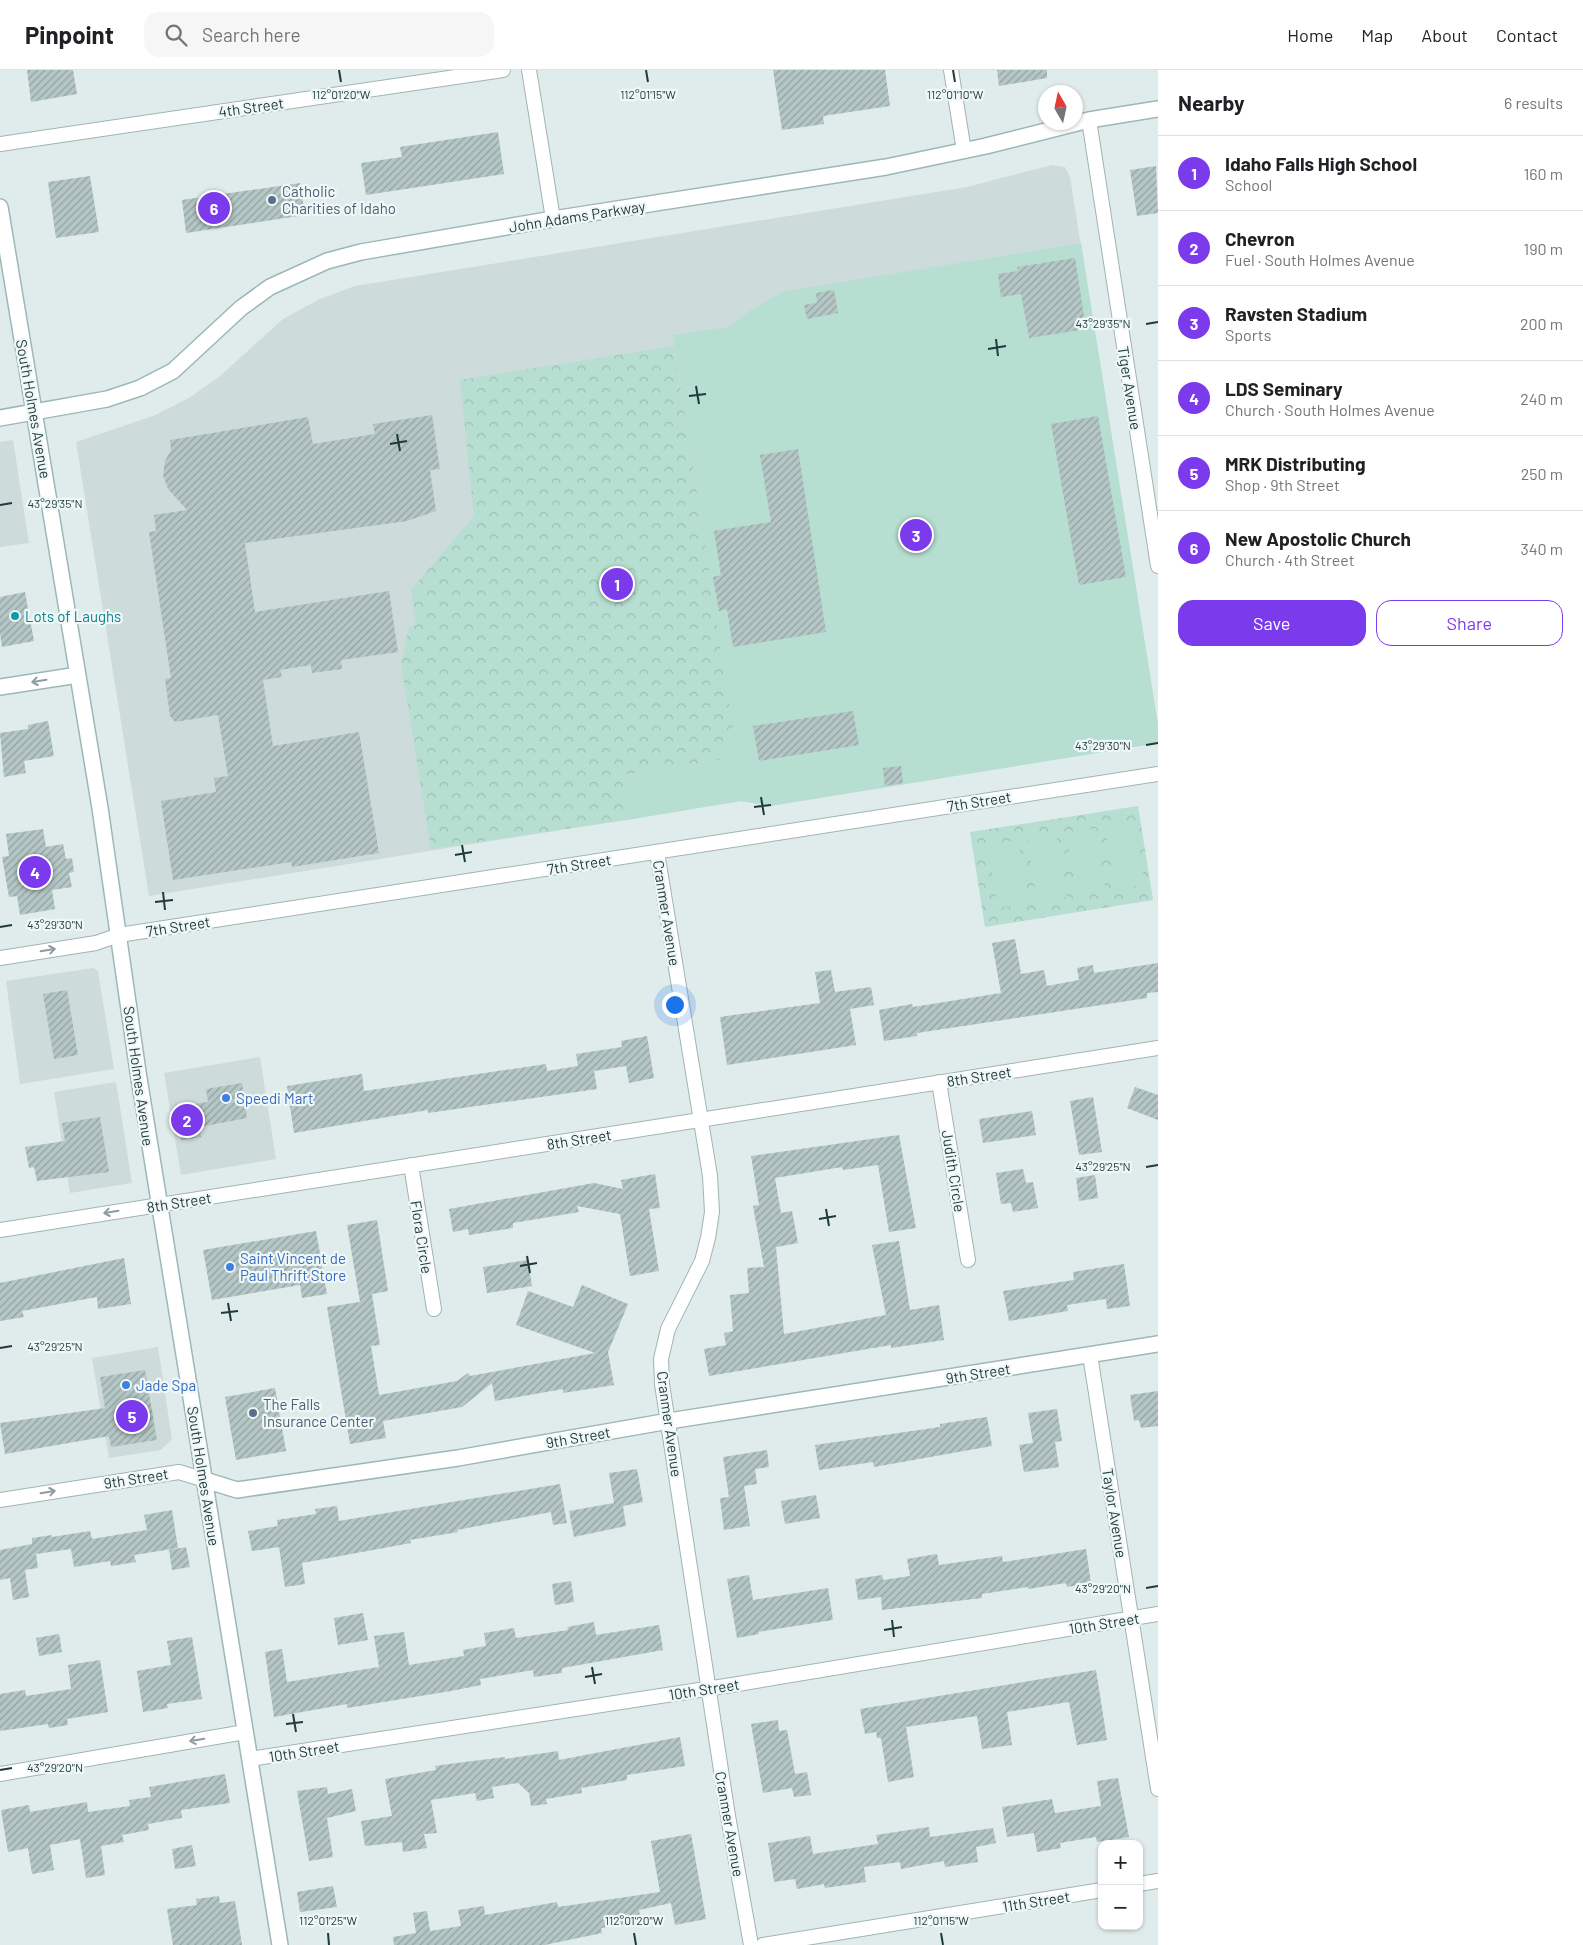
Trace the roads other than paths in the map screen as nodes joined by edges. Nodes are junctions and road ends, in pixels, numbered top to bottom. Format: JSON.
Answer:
{"nodes":[{"id":1,"x":503,"y":70,"type":"edge"},
{"id":2,"x":529,"y":70,"type":"edge"},
{"id":3,"x":951,"y":70,"type":"edge"},
{"id":4,"x":1158,"y":109,"type":"edge"},
{"id":5,"x":1088,"y":120,"type":"junction"},
{"id":6,"x":0,"y":144,"type":"edge"},
{"id":7,"x":964,"y":152,"type":"junction"},
{"id":8,"x":0,"y":207,"type":"edge"},
{"id":9,"x":552,"y":219,"type":"junction"},
{"id":10,"x":34,"y":412,"type":"junction"},
{"id":11,"x":0,"y":418,"type":"edge"},
{"id":12,"x":1158,"y":566,"type":"edge"},
{"id":13,"x":78,"y":675,"type":"junction"},
{"id":14,"x":0,"y":687,"type":"edge"},
{"id":15,"x":1158,"y":774,"type":"edge"},
{"id":16,"x":657,"y":852,"type":"junction"},
{"id":17,"x":119,"y":935,"type":"junction"},
{"id":18,"x":0,"y":958,"type":"edge"},
{"id":19,"x":1158,"y":1048,"type":"edge"},
{"id":20,"x":939,"y":1082,"type":"junction"},
{"id":21,"x":700,"y":1120,"type":"junction"},
{"id":22,"x":410,"y":1165,"type":"junction"},
{"id":23,"x":159,"y":1205,"type":"junction"},
{"id":24,"x":0,"y":1230,"type":"edge"},
{"id":25,"x":968,"y":1260,"type":"dead end"},
{"id":26,"x":434,"y":1309,"type":"dead end"},
{"id":27,"x":1158,"y":1344,"type":"edge"},
{"id":28,"x":1090,"y":1355,"type":"junction"},
{"id":29,"x":669,"y":1421,"type":"junction"},
{"id":30,"x":204,"y":1480,"type":"junction"},
{"id":31,"x":0,"y":1500,"type":"edge"},
{"id":32,"x":1158,"y":1614,"type":"edge"},
{"id":33,"x":1131,"y":1619,"type":"junction"},
{"id":34,"x":709,"y":1689,"type":"junction"},
{"id":35,"x":245,"y":1732,"type":"junction"},
{"id":36,"x":250,"y":1759,"type":"junction"},
{"id":37,"x":0,"y":1774,"type":"edge"},
{"id":38,"x":1158,"y":1789,"type":"edge"},
{"id":39,"x":1158,"y":1881,"type":"edge"},
{"id":40,"x":1143,"y":1883,"type":"edge"},
{"id":41,"x":1098,"y":1891,"type":"edge"},
{"id":42,"x":280,"y":1945,"type":"edge"},
{"id":43,"x":751,"y":1945,"type":"edge"},
{"id":44,"x":763,"y":1945,"type":"edge"}],
"edges":[{"from":1,"to":6,"type":"street","name":"4th Street"},
{"from":2,"to":9,"type":"street"},
{"from":3,"to":7,"type":"street"},
{"from":4,"to":5,"type":"street","name":"John Adams Parkway"},
{"from":5,"to":7,"type":"street","name":"John Adams Parkway"},
{"from":5,"to":12,"type":"street","name":"Tiger Avenue"},
{"from":7,"to":9,"type":"street","name":"John Adams Parkway"},
{"from":8,"to":10,"type":"street","name":"South Holmes Avenue"},
{"from":9,"to":10,"type":"street","name":"John Adams Parkway"},
{"from":10,"to":11,"type":"street","name":"John Adams Parkway"},
{"from":10,"to":13,"type":"street","name":"South Holmes Avenue"},
{"from":13,"to":14,"type":"street","one_way":true},
{"from":13,"to":17,"type":"street","name":"South Holmes Avenue"},
{"from":15,"to":16,"type":"street","name":"7th Street"},
{"from":16,"to":17,"type":"street","name":"7th Street"},
{"from":16,"to":21,"type":"street","name":"Cranmer Avenue"},
{"from":18,"to":17,"type":"street","name":"7th Street","one_way":true},
{"from":17,"to":23,"type":"street","name":"South Holmes Avenue"},
{"from":19,"to":20,"type":"street","name":"8th Street"},
{"from":20,"to":21,"type":"street","name":"8th Street"},
{"from":20,"to":25,"type":"street","name":"Judith Circle"},
{"from":21,"to":22,"type":"street","name":"8th Street"},
{"from":21,"to":29,"type":"street","name":"Cranmer Avenue"},
{"from":22,"to":23,"type":"street","name":"8th Street"},
{"from":22,"to":26,"type":"street","name":"Flora Circle"},
{"from":23,"to":24,"type":"street","name":"8th Street","one_way":true},
{"from":23,"to":30,"type":"street","name":"South Holmes Avenue"},
{"from":27,"to":28,"type":"street","name":"9th Street"},
{"from":28,"to":29,"type":"street","name":"9th Street"},
{"from":28,"to":33,"type":"street","name":"Taylor Avenue"},
{"from":29,"to":30,"type":"street","name":"9th Street"},
{"from":29,"to":34,"type":"street","name":"Cranmer Avenue"},
{"from":31,"to":30,"type":"street","name":"9th Street","one_way":true},
{"from":30,"to":35,"type":"street","name":"South Holmes Avenue"},
{"from":32,"to":33,"type":"street","name":"10th Street"},
{"from":33,"to":34,"type":"street","name":"10th Street"},
{"from":33,"to":38,"type":"street","name":"Taylor Avenue"},
{"from":34,"to":36,"type":"street","name":"10th Street"},
{"from":34,"to":43,"type":"street","name":"Cranmer Avenue"},
{"from":35,"to":36,"type":"street","name":"South Holmes Avenue"},
{"from":35,"to":37,"type":"street","one_way":true},
{"from":36,"to":42,"type":"street","name":"South Holmes Avenue"},
{"from":39,"to":40,"type":"street"},
{"from":41,"to":44,"type":"street","name":"11th Street"}]}
